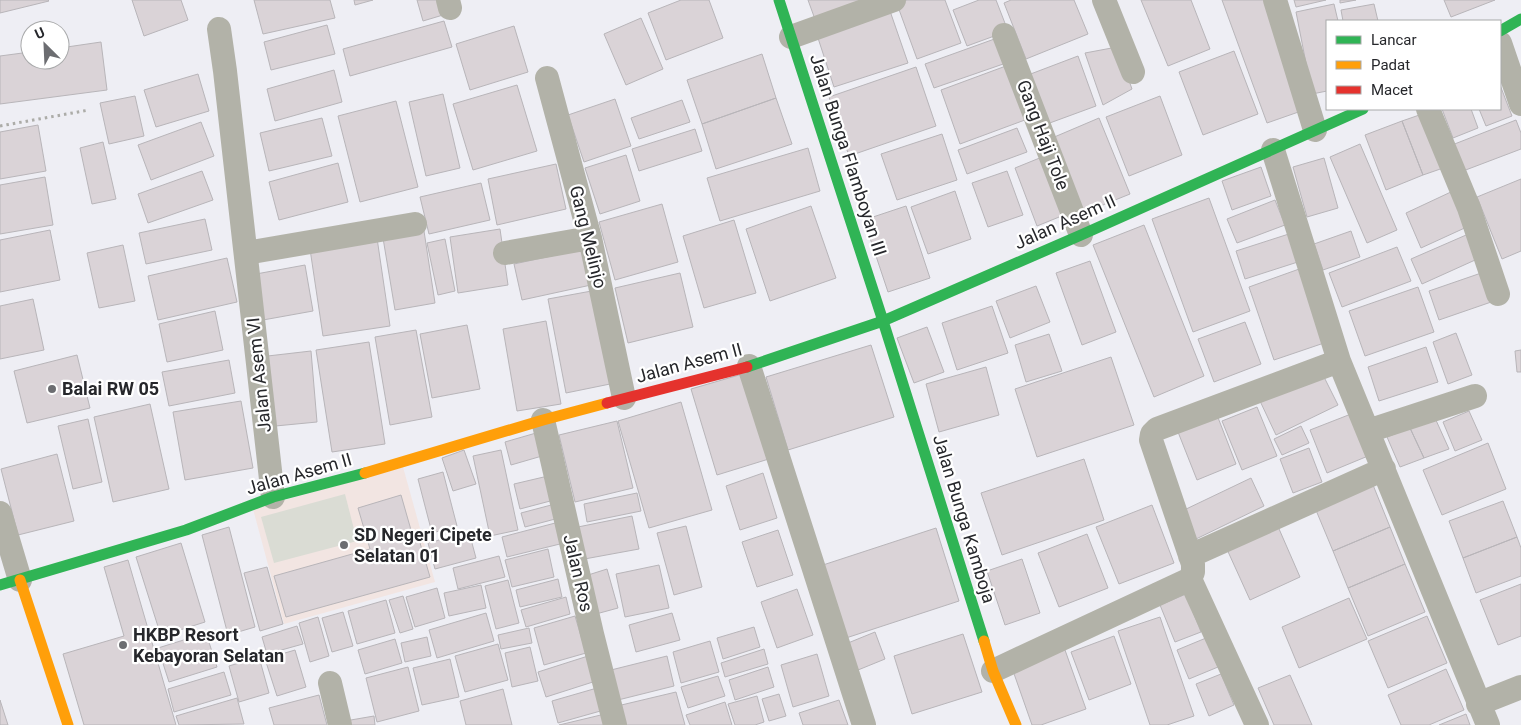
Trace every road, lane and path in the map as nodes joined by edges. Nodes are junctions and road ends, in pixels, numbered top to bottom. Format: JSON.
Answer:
{"nodes":[{"id":1,"x":779,"y":0,"type":"edge"},
{"id":2,"x":894,"y":0,"type":"edge"},
{"id":3,"x":1104,"y":0,"type":"edge"},
{"id":4,"x":1275,"y":0,"type":"edge"},
{"id":5,"x":1521,"y":19,"type":"edge"},
{"id":6,"x":218,"y":30,"type":"dead end"},
{"id":7,"x":1501,"y":30,"type":"edge"},
{"id":8,"x":1004,"y":35,"type":"dead end"},
{"id":9,"x":791,"y":37,"type":"junction"},
{"id":10,"x":1501,"y":47,"type":"edge"},
{"id":11,"x":1133,"y":72,"type":"dead end"},
{"id":12,"x":547,"y":78,"type":"dead end"},
{"id":13,"x":1521,"y":104,"type":"edge"},
{"id":14,"x":89,"y":110,"type":"dead end"},
{"id":15,"x":1361,"y":110,"type":"edge"},
{"id":16,"x":1428,"y":110,"type":"edge"},
{"id":17,"x":0,"y":126,"type":"edge"},
{"id":18,"x":1314,"y":130,"type":"junction"},
{"id":19,"x":1273,"y":150,"type":"junction"},
{"id":20,"x":416,"y":224,"type":"dead end"},
{"id":21,"x":1082,"y":235,"type":"junction"},
{"id":22,"x":590,"y":238,"type":"junction"},
{"id":23,"x":246,"y":253,"type":"junction"},
{"id":24,"x":505,"y":253,"type":"dead end"},
{"id":25,"x":1498,"y":294,"type":"dead end"},
{"id":26,"x":883,"y":321,"type":"junction"},
{"id":27,"x":1339,"y":361,"type":"junction"},
{"id":28,"x":749,"y":366,"type":"junction"},
{"id":29,"x":1475,"y":396,"type":"dead end"},
{"id":30,"x":624,"y":398,"type":"junction"},
{"id":31,"x":543,"y":420,"type":"junction"},
{"id":32,"x":1368,"y":431,"type":"junction"},
{"id":33,"x":1384,"y":469,"type":"junction"},
{"id":34,"x":273,"y":497,"type":"junction"},
{"id":35,"x":0,"y":513,"type":"edge"},
{"id":36,"x":1190,"y":568,"type":"junction"},
{"id":37,"x":10,"y":582,"type":"edge"},
{"id":38,"x":993,"y":671,"type":"junction"},
{"id":39,"x":330,"y":683,"type":"dead end"},
{"id":40,"x":1521,"y":687,"type":"edge"},
{"id":41,"x":1483,"y":714,"type":"edge"},
{"id":42,"x":68,"y":725,"type":"edge"},
{"id":43,"x":340,"y":725,"type":"edge"},
{"id":44,"x":615,"y":725,"type":"edge"},
{"id":45,"x":864,"y":725,"type":"edge"},
{"id":46,"x":1016,"y":725,"type":"edge"},
{"id":47,"x":1258,"y":725,"type":"edge"}],
"edges":[{"from":1,"to":9,"type":"street","name":"Jalan Bunga Flamboyan III"},
{"from":2,"to":9,"type":"street"},
{"from":3,"to":11,"type":"street"},
{"from":4,"to":18,"type":"street"},
{"from":5,"to":7,"type":"street"},
{"from":6,"to":23,"type":"street","name":"Jalan Asem VI"},
{"from":8,"to":21,"type":"street","name":"Gang Haji Tole"},
{"from":9,"to":26,"type":"street","name":"Jalan Bunga Flamboyan III"},
{"from":10,"to":13,"type":"street"},
{"from":12,"to":22,"type":"street","name":"Gang Melinjo"},
{"from":14,"to":17,"type":"path"},
{"from":15,"to":18,"type":"street","name":"Jalan Asem II"},
{"from":16,"to":25,"type":"street"},
{"from":18,"to":19,"type":"street","name":"Jalan Asem II"},
{"from":19,"to":21,"type":"street","name":"Jalan Asem II"},
{"from":19,"to":27,"type":"street"},
{"from":20,"to":23,"type":"street"},
{"from":21,"to":26,"type":"street","name":"Jalan Asem II"},
{"from":22,"to":24,"type":"street"},
{"from":22,"to":30,"type":"street","name":"Gang Melinjo"},
{"from":23,"to":34,"type":"street","name":"Jalan Asem VI"},
{"from":26,"to":28,"type":"street","name":"Jalan Asem II"},
{"from":26,"to":38,"type":"street","name":"Jalan Bunga Kamboja"},
{"from":27,"to":32,"type":"street"},
{"from":27,"to":36,"type":"street"},
{"from":28,"to":30,"type":"street","name":"Jalan Asem II"},
{"from":28,"to":45,"type":"street"},
{"from":29,"to":32,"type":"street"},
{"from":30,"to":31,"type":"street","name":"Jalan Asem II"},
{"from":31,"to":34,"type":"street","name":"Jalan Asem II"},
{"from":31,"to":44,"type":"street","name":"Jalan Ros"},
{"from":32,"to":33,"type":"street"},
{"from":33,"to":36,"type":"street"},
{"from":33,"to":41,"type":"street"},
{"from":34,"to":37,"type":"street","name":"Jalan Asem II"},
{"from":35,"to":37,"type":"street"},
{"from":36,"to":38,"type":"street"},
{"from":36,"to":47,"type":"street"},
{"from":37,"to":42,"type":"street"},
{"from":38,"to":46,"type":"street","name":"Jalan Bunga Kamboja"},
{"from":39,"to":43,"type":"street"},
{"from":40,"to":41,"type":"street"}]}
